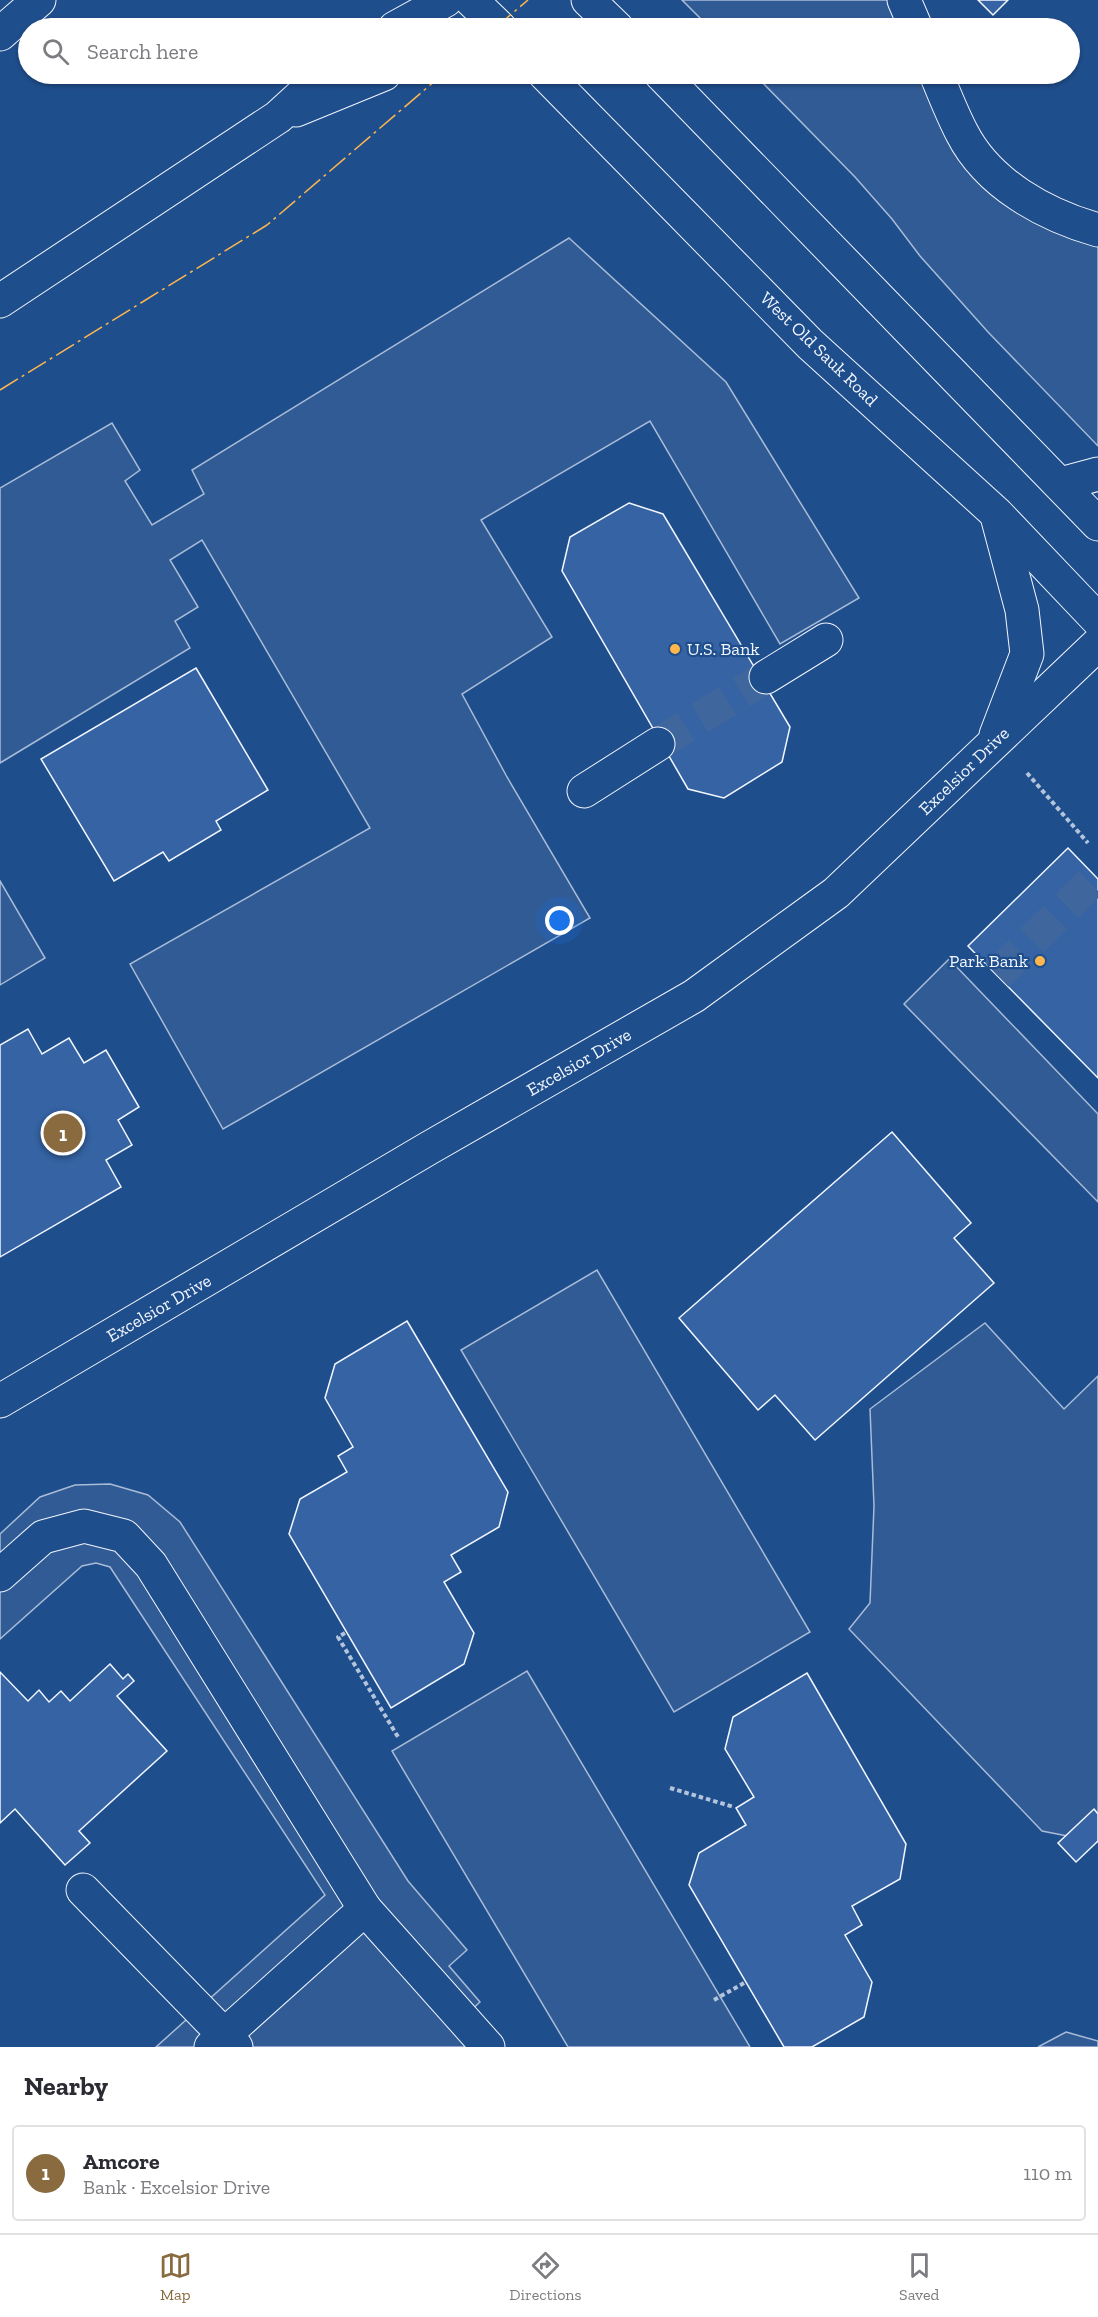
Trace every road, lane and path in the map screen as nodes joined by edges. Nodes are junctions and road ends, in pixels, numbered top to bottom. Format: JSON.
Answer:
{"nodes":[{"id":1,"x":39,"y":0,"type":"edge"},
{"id":2,"x":446,"y":0,"type":"edge"},
{"id":3,"x":471,"y":0,"type":"edge"},
{"id":4,"x":588,"y":0,"type":"edge"},
{"id":5,"x":904,"y":0,"type":"edge"},
{"id":6,"x":18,"y":18,"type":"edge"},
{"id":7,"x":18,"y":18,"type":"edge"},
{"id":8,"x":413,"y":18,"type":"edge"},
{"id":9,"x":490,"y":18,"type":"edge"},
{"id":10,"x":607,"y":18,"type":"edge"},
{"id":11,"x":912,"y":18,"type":"edge"},
{"id":12,"x":0,"y":34,"type":"edge"},
{"id":13,"x":314,"y":84,"type":"edge"},
{"id":14,"x":359,"y":84,"type":"edge"},
{"id":15,"x":554,"y":84,"type":"edge"},
{"id":16,"x":671,"y":84,"type":"edge"},
{"id":17,"x":940,"y":84,"type":"edge"},
{"id":18,"x":278,"y":117,"type":"junction"},
{"id":19,"x":1098,"y":230,"type":"edge"},
{"id":20,"x":0,"y":301,"type":"edge"},
{"id":21,"x":1098,"y":474,"type":"edge"},
{"id":22,"x":1061,"y":484,"type":"junction"},
{"id":23,"x":997,"y":514,"type":"junction"},
{"id":24,"x":1098,"y":524,"type":"edge"},
{"id":25,"x":1098,"y":620,"type":"edge"},
{"id":26,"x":826,"y":640,"type":"dead end"},
{"id":27,"x":1098,"y":644,"type":"edge"},
{"id":28,"x":766,"y":677,"type":"tunnel mouth"},
{"id":29,"x":994,"y":742,"type":"junction"},
{"id":30,"x":658,"y":744,"type":"tunnel mouth"},
{"id":31,"x":1027,"y":773,"type":"dead end"},
{"id":32,"x":584,"y":791,"type":"dead end"},
{"id":33,"x":1088,"y":843,"type":"dead end"},
{"id":34,"x":0,"y":1401,"type":"edge"},
{"id":35,"x":0,"y":1575,"type":"edge"},
{"id":36,"x":345,"y":1633,"type":"dead end"},
{"id":37,"x":398,"y":1737,"type":"dead end"},
{"id":38,"x":670,"y":1788,"type":"dead end"},
{"id":39,"x":734,"y":1807,"type":"dead end"},
{"id":40,"x":83,"y":1890,"type":"dead end"},
{"id":41,"x":365,"y":1909,"type":"junction"},
{"id":42,"x":744,"y":1983,"type":"dead end"},
{"id":43,"x":714,"y":2000,"type":"dead end"},
{"id":44,"x":224,"y":2043,"type":"edge"},
{"id":45,"x":488,"y":2047,"type":"edge"}],
"edges":[{"from":1,"to":7,"type":"main road"},
{"from":2,"to":8,"type":"main road"},
{"from":3,"to":9,"type":"main road"},
{"from":4,"to":10,"type":"main road"},
{"from":5,"to":11,"type":"main road"},
{"from":6,"to":12,"type":"main road"},
{"from":13,"to":18,"type":"main road"},
{"from":14,"to":18,"type":"main road"},
{"from":15,"to":23,"type":"main road","name":"West Old Sauk Road"},
{"from":16,"to":22,"type":"main road"},
{"from":17,"to":19,"type":"main road"},
{"from":18,"to":20,"type":"main road"},
{"from":21,"to":22,"type":"main road"},
{"from":22,"to":24,"type":"main road"},
{"from":23,"to":25,"type":"main road","name":"West Old Sauk Road"},
{"from":23,"to":29,"type":"main road"},
{"from":26,"to":28,"type":"main road"},
{"from":27,"to":29,"type":"main road","name":"Excelsior Drive"},
{"from":29,"to":34,"type":"main road","name":"Excelsior Drive"},
{"from":30,"to":32,"type":"main road"},
{"from":31,"to":33,"type":"path"},
{"from":35,"to":41,"type":"main road"},
{"from":36,"to":37,"type":"path"},
{"from":38,"to":39,"type":"path"},
{"from":40,"to":44,"type":"main road"},
{"from":41,"to":44,"type":"main road"},
{"from":41,"to":45,"type":"main road"},
{"from":42,"to":43,"type":"path"}]}
